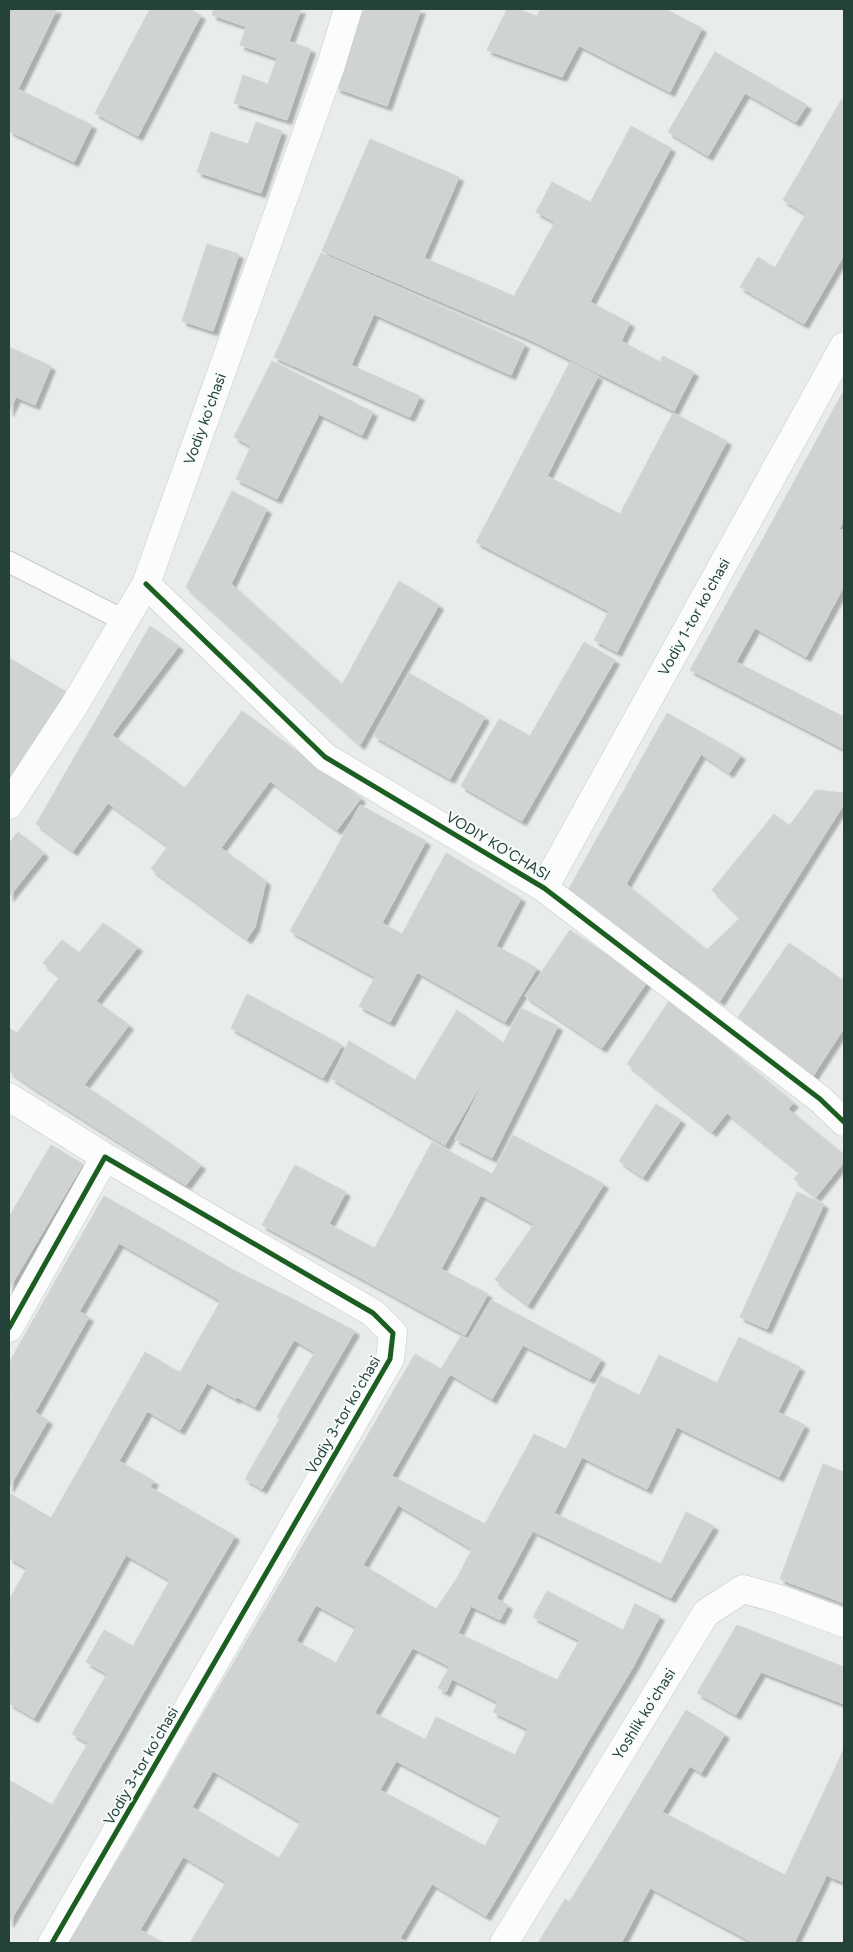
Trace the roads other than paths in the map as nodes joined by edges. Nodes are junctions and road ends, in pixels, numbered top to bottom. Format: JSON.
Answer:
{"nodes":[{"id":1,"x":348,"y":9,"type":"edge"},
{"id":2,"x":844,"y":346,"type":"edge"},
{"id":3,"x":9,"y":562,"type":"edge"},
{"id":4,"x":146,"y":584,"type":"junction"},
{"id":5,"x":125,"y":621,"type":"junction"},
{"id":6,"x":9,"y":803,"type":"edge"},
{"id":7,"x":544,"y":888,"type":"junction"},
{"id":8,"x":9,"y":1096,"type":"edge"},
{"id":9,"x":844,"y":1122,"type":"edge"},
{"id":10,"x":105,"y":1157,"type":"junction"},
{"id":11,"x":9,"y":1328,"type":"edge"},
{"id":12,"x":844,"y":1623,"type":"edge"},
{"id":13,"x":52,"y":1943,"type":"edge"},
{"id":14,"x":504,"y":1943,"type":"edge"}],
"edges":[{"from":1,"to":4,"type":"street","name":"Vodiy koʻchasi"},
{"from":2,"to":7,"type":"street","name":"Vodiy 1-tor koʼchasi"},
{"from":3,"to":5,"type":"lane"},
{"from":4,"to":5,"type":"street","name":"Vodiy koʻchasi"},
{"from":4,"to":7,"type":"street","name":"VODIY KO'CHASI"},
{"from":5,"to":6,"type":"street","name":"Vodiy koʻchasi"},
{"from":7,"to":9,"type":"street","name":"VODIY KO'CHASI"},
{"from":8,"to":10,"type":"street","name":"Vodiy 3-tor koʼchasi"},
{"from":10,"to":11,"type":"street"},
{"from":10,"to":13,"type":"street","name":"Vodiy 3-tor koʼchasi"},
{"from":12,"to":14,"type":"street","name":"Yoshlik koʻchasi"}]}
